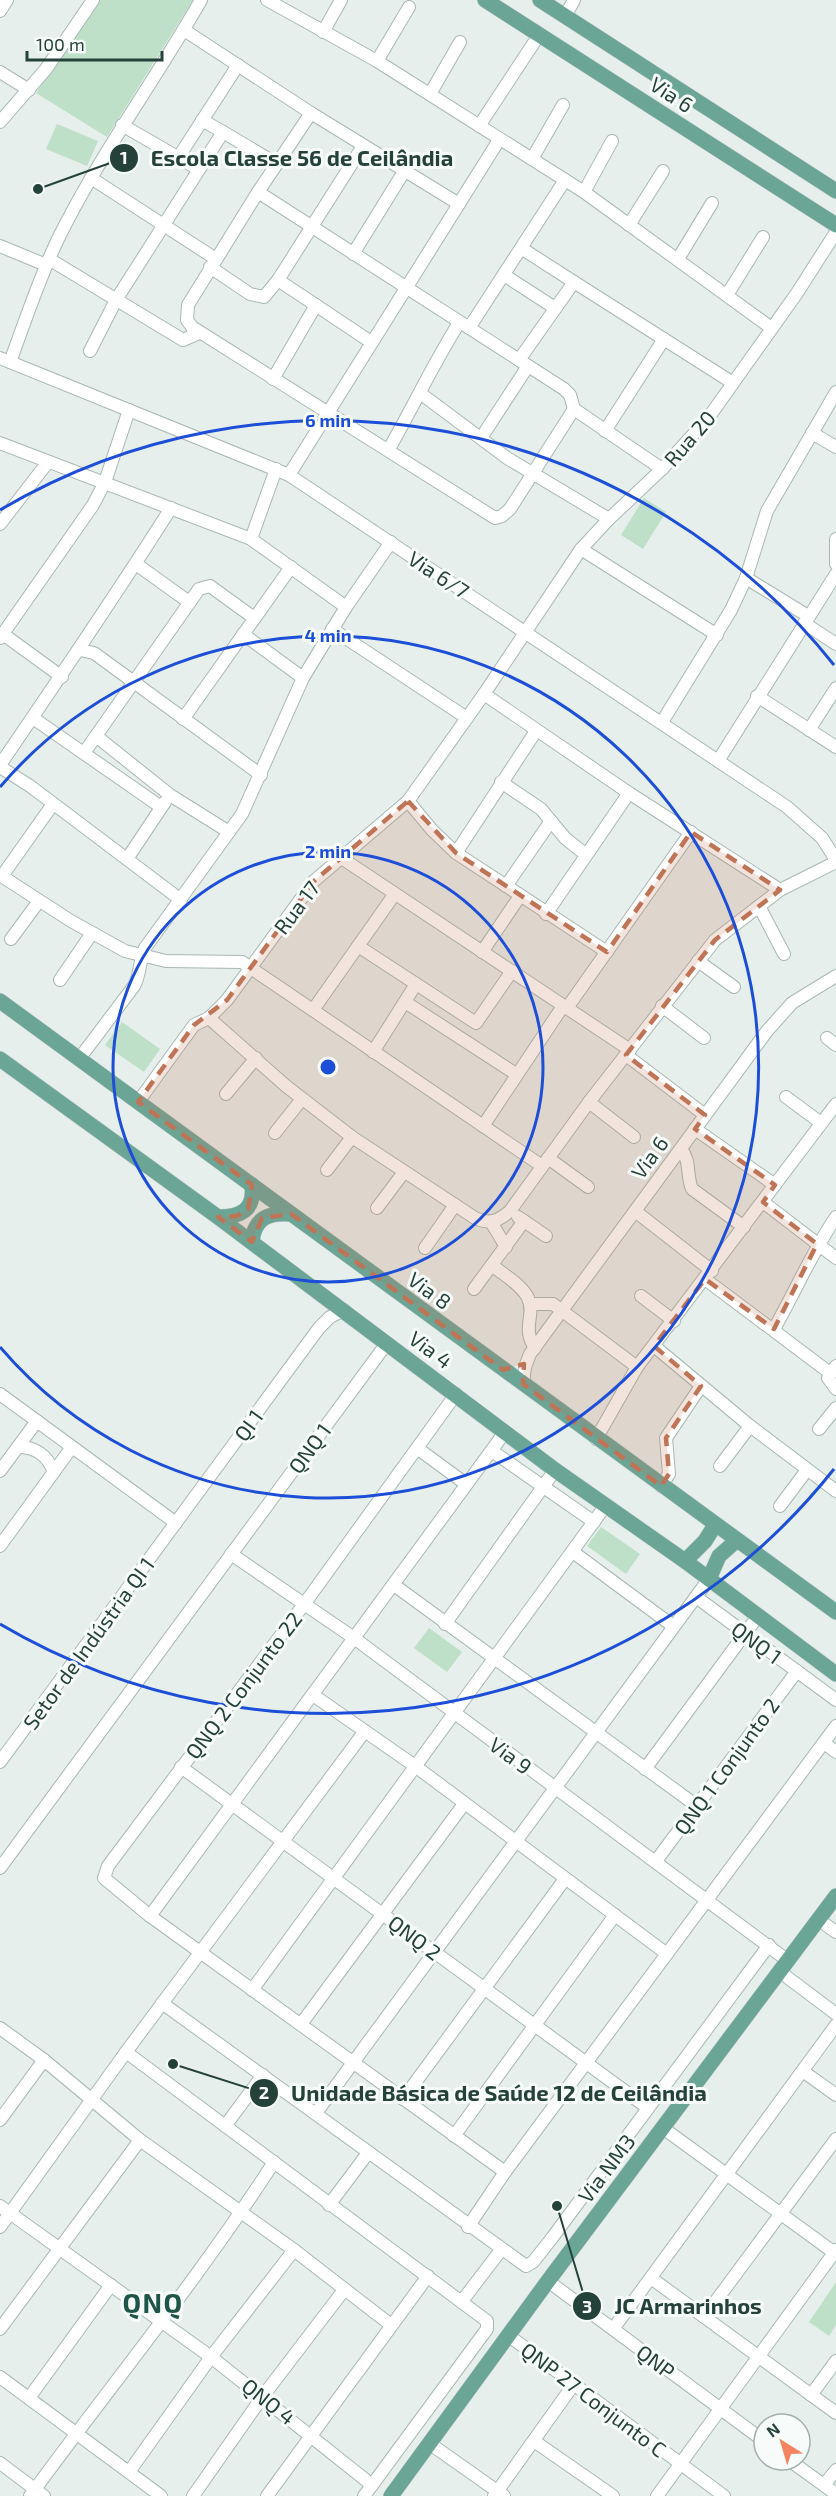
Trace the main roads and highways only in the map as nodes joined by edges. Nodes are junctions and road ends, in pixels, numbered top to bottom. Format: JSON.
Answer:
{"nodes":[{"id":1,"x":485,"y":0,"type":"edge"},
{"id":2,"x":540,"y":0,"type":"edge"},
{"id":3,"x":525,"y":26,"type":"junction"},
{"id":4,"x":624,"y":55,"type":"junction"},
{"id":5,"x":836,"y":191,"type":"edge"},
{"id":6,"x":836,"y":225,"type":"edge"},
{"id":7,"x":0,"y":1001,"type":"edge"},
{"id":8,"x":0,"y":1059,"type":"edge"},
{"id":9,"x":252,"y":1185,"type":"junction"},
{"id":10,"x":291,"y":1214,"type":"junction"},
{"id":11,"x":218,"y":1216,"type":"junction"},
{"id":12,"x":252,"y":1242,"type":"junction"},
{"id":13,"x":715,"y":1525,"type":"junction"},
{"id":14,"x":736,"y":1541,"type":"junction"},
{"id":15,"x":685,"y":1561,"type":"junction"},
{"id":16,"x":708,"y":1579,"type":"junction"},
{"id":17,"x":836,"y":1612,"type":"edge"},
{"id":18,"x":836,"y":1674,"type":"edge"},
{"id":19,"x":836,"y":1896,"type":"edge"},
{"id":20,"x":391,"y":2496,"type":"edge"}],
"edges":[{"from":1,"to":3,"type":"main road","name":"Via 6"},
{"from":2,"to":4,"type":"main road","name":"Via 6"},
{"from":3,"to":4,"type":"main road"},
{"from":3,"to":6,"type":"main road","name":"Via 6"},
{"from":4,"to":5,"type":"main road","name":"Via 6"},
{"from":7,"to":9,"type":"main road","name":"Via 8"},
{"from":8,"to":11,"type":"main road","name":"Via 4"},
{"from":9,"to":10,"type":"main road","name":"Via 8"},
{"from":9,"to":11,"type":"main road"},
{"from":10,"to":12,"type":"main road"},
{"from":10,"to":13,"type":"main road","name":"Via 8"},
{"from":11,"to":12,"type":"main road","name":"Via 4"},
{"from":12,"to":15,"type":"main road","name":"Via 4"},
{"from":13,"to":14,"type":"main road","name":"Via 8"},
{"from":13,"to":15,"type":"main road"},
{"from":14,"to":16,"type":"main road"},
{"from":14,"to":17,"type":"main road","name":"Via 8"},
{"from":15,"to":16,"type":"main road","name":"Via 4"},
{"from":16,"to":18,"type":"main road","name":"Via 4"},
{"from":19,"to":20,"type":"main road","name":"Via NM3"}]}
